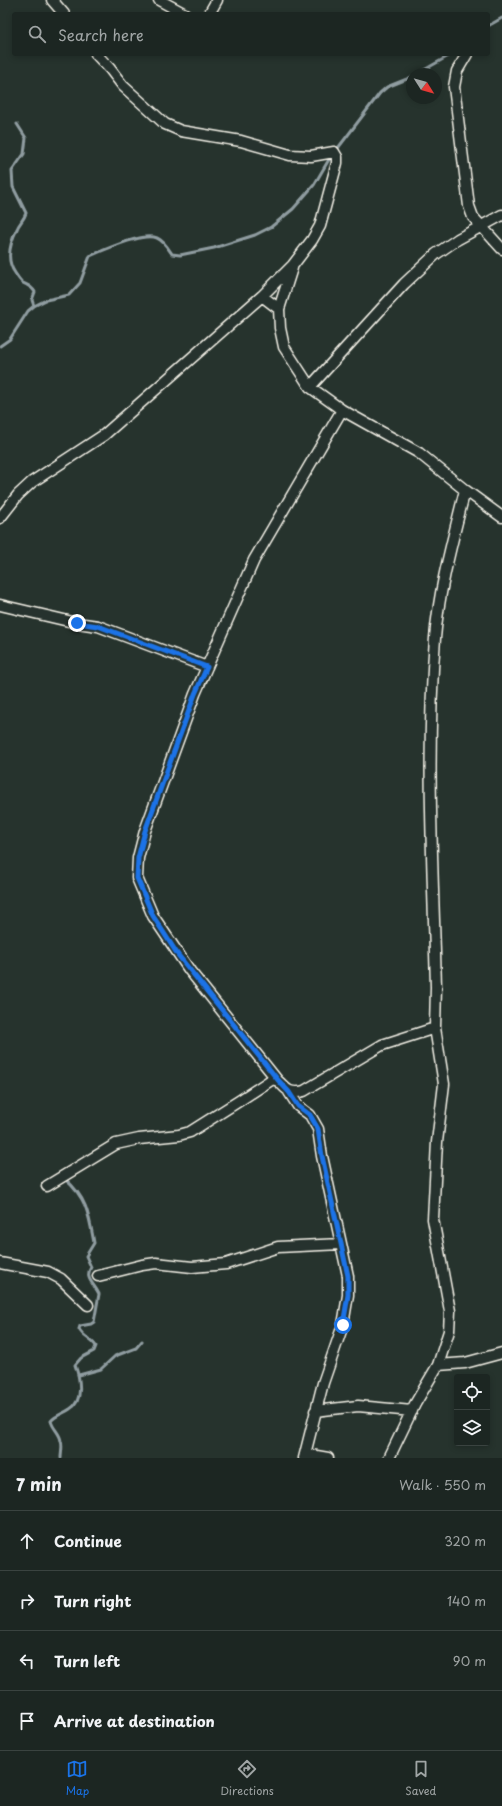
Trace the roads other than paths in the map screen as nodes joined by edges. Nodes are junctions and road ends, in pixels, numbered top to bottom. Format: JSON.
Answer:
{"nodes":[{"id":1,"x":52,"y":0,"type":"edge"},
{"id":2,"x":159,"y":0,"type":"edge"},
{"id":3,"x":217,"y":0,"type":"edge"},
{"id":4,"x":62,"y":12,"type":"edge"},
{"id":5,"x":181,"y":12,"type":"edge"},
{"id":6,"x":210,"y":12,"type":"edge"},
{"id":7,"x":98,"y":56,"type":"edge"},
{"id":8,"x":466,"y":56,"type":"edge"},
{"id":9,"x":502,"y":215,"type":"edge"},
{"id":10,"x":481,"y":227,"type":"junction"},
{"id":11,"x":502,"y":249,"type":"edge"},
{"id":12,"x":293,"y":265,"type":"junction"},
{"id":13,"x":262,"y":296,"type":"junction"},
{"id":14,"x":279,"y":309,"type":"junction"},
{"id":15,"x":310,"y":387,"type":"junction"},
{"id":16,"x":342,"y":410,"type":"junction"},
{"id":17,"x":465,"y":490,"type":"junction"},
{"id":18,"x":502,"y":517,"type":"edge"},
{"id":19,"x":0,"y":518,"type":"edge"},
{"id":20,"x":0,"y":605,"type":"edge"},
{"id":21,"x":207,"y":667,"type":"junction"},
{"id":22,"x":435,"y":1028,"type":"junction"},
{"id":23,"x":278,"y":1080,"type":"junction"},
{"id":24,"x":289,"y":1092,"type":"junction"},
{"id":25,"x":47,"y":1186,"type":"dead end"},
{"id":26,"x":341,"y":1244,"type":"junction"},
{"id":27,"x":0,"y":1263,"type":"edge"},
{"id":28,"x":98,"y":1276,"type":"dead end"},
{"id":29,"x":88,"y":1306,"type":"dead end"},
{"id":30,"x":502,"y":1353,"type":"edge"},
{"id":31,"x":438,"y":1365,"type":"junction"},
{"id":32,"x":315,"y":1411,"type":"junction"},
{"id":33,"x":412,"y":1411,"type":"junction"},
{"id":34,"x":304,"y":1456,"type":"edge"},
{"id":35,"x":328,"y":1458,"type":"edge"},
{"id":36,"x":389,"y":1458,"type":"edge"}],
"edges":[{"from":1,"to":4,"type":"street"},
{"from":2,"to":5,"type":"street"},
{"from":3,"to":6,"type":"street"},
{"from":7,"to":12,"type":"street"},
{"from":8,"to":10,"type":"street"},
{"from":9,"to":10,"type":"street"},
{"from":10,"to":11,"type":"street"},
{"from":10,"to":15,"type":"street"},
{"from":12,"to":13,"type":"street"},
{"from":12,"to":14,"type":"street"},
{"from":13,"to":14,"type":"street"},
{"from":13,"to":19,"type":"street"},
{"from":14,"to":15,"type":"street"},
{"from":15,"to":16,"type":"street"},
{"from":16,"to":17,"type":"street"},
{"from":16,"to":21,"type":"street"},
{"from":17,"to":18,"type":"street"},
{"from":17,"to":22,"type":"street"},
{"from":20,"to":21,"type":"street"},
{"from":21,"to":23,"type":"street"},
{"from":22,"to":24,"type":"street"},
{"from":22,"to":31,"type":"street"},
{"from":23,"to":24,"type":"street"},
{"from":23,"to":25,"type":"street"},
{"from":24,"to":26,"type":"street"},
{"from":26,"to":28,"type":"street"},
{"from":26,"to":32,"type":"street"},
{"from":27,"to":29,"type":"street"},
{"from":30,"to":31,"type":"street"},
{"from":31,"to":33,"type":"street"},
{"from":32,"to":33,"type":"street"},
{"from":32,"to":34,"type":"street"},
{"from":33,"to":36,"type":"street"},
{"from":34,"to":35,"type":"street"}]}
